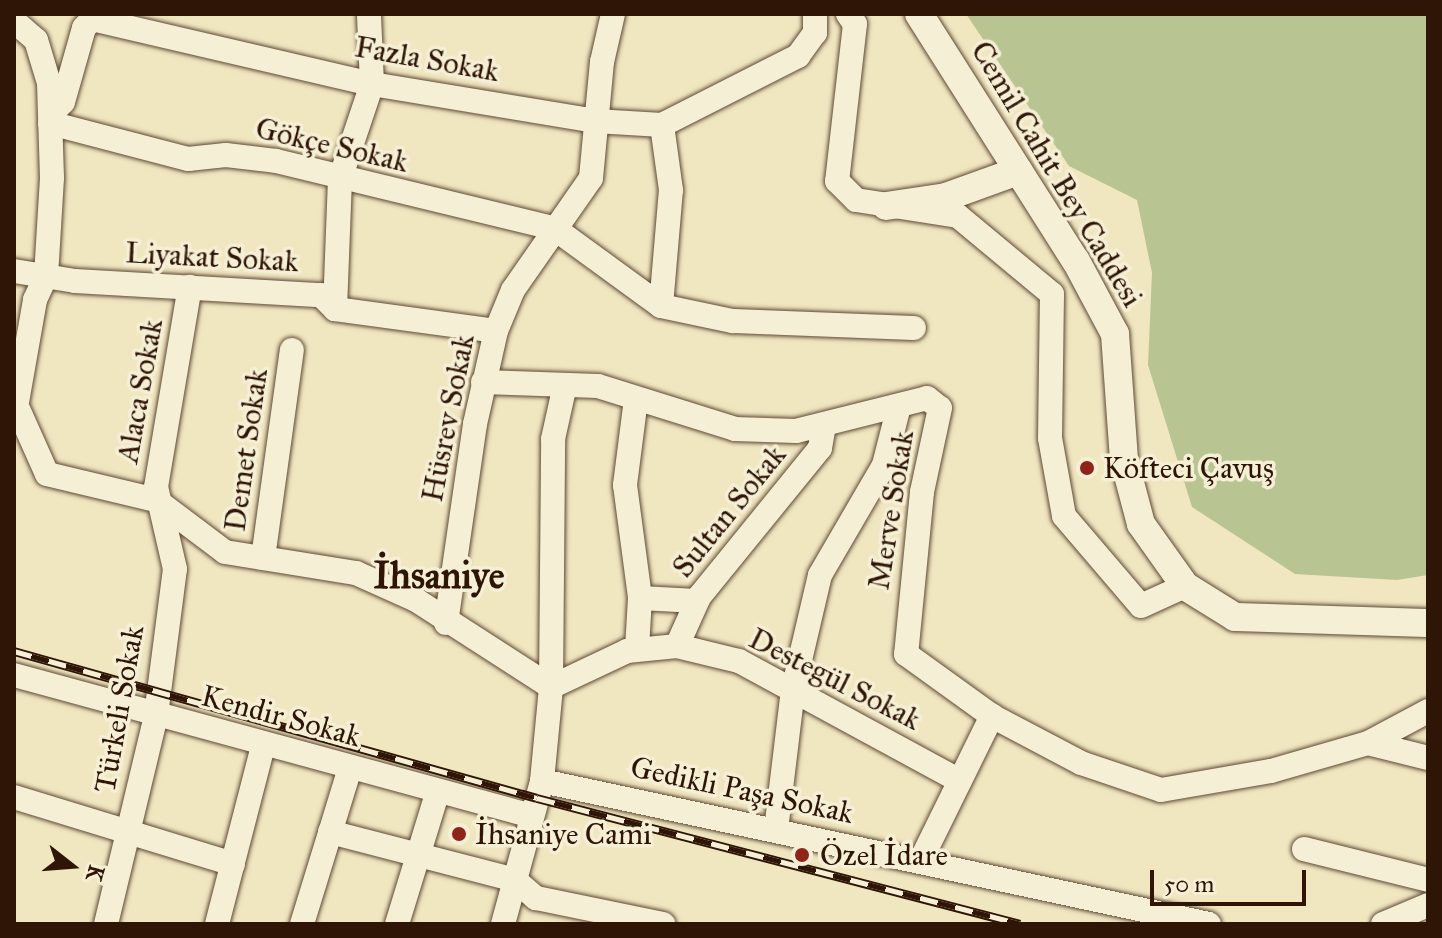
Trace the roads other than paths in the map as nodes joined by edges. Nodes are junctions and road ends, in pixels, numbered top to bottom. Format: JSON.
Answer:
{"nodes":[{"id":1,"x":369,"y":14,"type":"edge"},
{"id":2,"x":613,"y":14,"type":"edge"},
{"id":3,"x":815,"y":14,"type":"edge"},
{"id":4,"x":848,"y":14,"type":"edge"},
{"id":5,"x":919,"y":14,"type":"edge"},
{"id":6,"x":14,"y":21,"type":"edge"},
{"id":7,"x":372,"y":84,"type":"junction"},
{"id":8,"x":50,"y":119,"type":"junction"},
{"id":9,"x":595,"y":121,"type":"junction"},
{"id":10,"x":662,"y":125,"type":"junction"},
{"id":11,"x":1018,"y":171,"type":"junction"},
{"id":12,"x":340,"y":179,"type":"junction"},
{"id":13,"x":886,"y":206,"type":"junction"},
{"id":14,"x":554,"y":228,"type":"junction"},
{"id":15,"x":14,"y":271,"type":"edge"},
{"id":16,"x":46,"y":276,"type":"junction"},
{"id":17,"x":190,"y":287,"type":"junction"},
{"id":18,"x":661,"y":306,"type":"junction"},
{"id":19,"x":335,"y":309,"type":"junction"},
{"id":20,"x":914,"y":328,"type":"dead end"},
{"id":21,"x":496,"y":331,"type":"junction"},
{"id":22,"x":292,"y":350,"type":"dead end"},
{"id":23,"x":483,"y":382,"type":"junction"},
{"id":24,"x":565,"y":385,"type":"junction"},
{"id":25,"x":636,"y":399,"type":"junction"},
{"id":26,"x":16,"y":401,"type":"edge"},
{"id":27,"x":899,"y":406,"type":"junction"},
{"id":28,"x":824,"y":425,"type":"junction"},
{"id":29,"x":164,"y":504,"type":"junction"},
{"id":30,"x":263,"y":558,"type":"junction"},
{"id":31,"x":1185,"y":586,"type":"junction"},
{"id":32,"x":640,"y":598,"type":"junction"},
{"id":33,"x":697,"y":601,"type":"junction"},
{"id":34,"x":446,"y":623,"type":"junction"},
{"id":35,"x":1428,"y":623,"type":"edge"},
{"id":36,"x":677,"y":646,"type":"junction"},
{"id":37,"x":637,"y":649,"type":"junction"},
{"id":38,"x":14,"y":675,"type":"edge"},
{"id":39,"x":551,"y":687,"type":"junction"},
{"id":40,"x":793,"y":690,"type":"junction"},
{"id":41,"x":1428,"y":711,"type":"edge"},
{"id":42,"x":156,"y":715,"type":"junction"},
{"id":43,"x":992,"y":716,"type":"junction"},
{"id":44,"x":1368,"y":743,"type":"junction"},
{"id":45,"x":263,"y":746,"type":"junction"},
{"id":46,"x":1428,"y":758,"type":"edge"},
{"id":47,"x":350,"y":768,"type":"junction"},
{"id":48,"x":542,"y":781,"type":"junction"},
{"id":49,"x":960,"y":781,"type":"junction"},
{"id":50,"x":438,"y":791,"type":"junction"},
{"id":51,"x":14,"y":797,"type":"edge"},
{"id":52,"x":532,"y":816,"type":"junction"},
{"id":53,"x":776,"y":830,"type":"junction"},
{"id":54,"x":330,"y":832,"type":"junction"},
{"id":55,"x":128,"y":834,"type":"junction"},
{"id":56,"x":1304,"y":849,"type":"dead end"},
{"id":57,"x":419,"y":855,"type":"junction"},
{"id":58,"x":921,"y":860,"type":"junction"},
{"id":59,"x":233,"y":864,"type":"junction"},
{"id":60,"x":515,"y":880,"type":"junction"},
{"id":61,"x":1428,"y":880,"type":"edge"},
{"id":62,"x":1428,"y":905,"type":"edge"},
{"id":63,"x":106,"y":924,"type":"edge"},
{"id":64,"x":217,"y":924,"type":"edge"},
{"id":65,"x":302,"y":924,"type":"edge"},
{"id":66,"x":397,"y":924,"type":"edge"},
{"id":67,"x":503,"y":924,"type":"edge"},
{"id":68,"x":663,"y":924,"type":"edge"},
{"id":69,"x":1209,"y":924,"type":"edge"},
{"id":70,"x":1383,"y":924,"type":"edge"}],
"edges":[{"from":1,"to":7,"type":"street"},
{"from":2,"to":9,"type":"street","name":"Hüsrev Sokak"},
{"from":3,"to":10,"type":"street"},
{"from":4,"to":13,"type":"street"},
{"from":5,"to":11,"type":"street","name":"Cemil Cahit Bey Caddesi"},
{"from":6,"to":8,"type":"street"},
{"from":7,"to":8,"type":"street","name":"Fazla Sokak"},
{"from":7,"to":9,"type":"street","name":"Fazla Sokak"},
{"from":7,"to":12,"type":"street"},
{"from":8,"to":12,"type":"street","name":"Gökçe Sokak"},
{"from":8,"to":16,"type":"street"},
{"from":9,"to":10,"type":"street","name":"Fazla Sokak"},
{"from":9,"to":14,"type":"street","name":"Hüsrev Sokak"},
{"from":10,"to":18,"type":"street"},
{"from":11,"to":13,"type":"street"},
{"from":11,"to":31,"type":"street","name":"Cemil Cahit Bey Caddesi"},
{"from":12,"to":14,"type":"street","name":"Gökçe Sokak"},
{"from":12,"to":19,"type":"street"},
{"from":13,"to":31,"type":"street"},
{"from":14,"to":18,"type":"street"},
{"from":14,"to":21,"type":"street","name":"Hüsrev Sokak"},
{"from":15,"to":16,"type":"street","name":"Liyakat Sokak"},
{"from":16,"to":17,"type":"street","name":"Liyakat Sokak"},
{"from":16,"to":26,"type":"street"},
{"from":17,"to":19,"type":"street","name":"Liyakat Sokak"},
{"from":17,"to":29,"type":"street","name":"Alaca Sokak"},
{"from":18,"to":20,"type":"street"},
{"from":19,"to":21,"type":"street","name":"Liyakat Sokak"},
{"from":21,"to":23,"type":"street","name":"Hüsrev Sokak"},
{"from":22,"to":30,"type":"street","name":"Demet Sokak"},
{"from":23,"to":24,"type":"street","name":"Merve Sokak"},
{"from":23,"to":34,"type":"street","name":"Hüsrev Sokak"},
{"from":24,"to":25,"type":"street","name":"Merve Sokak"},
{"from":24,"to":39,"type":"street"},
{"from":25,"to":28,"type":"street","name":"Merve Sokak"},
{"from":25,"to":32,"type":"street"},
{"from":26,"to":29,"type":"street"},
{"from":27,"to":28,"type":"street","name":"Merve Sokak"},
{"from":27,"to":40,"type":"street"},
{"from":27,"to":43,"type":"street","name":"Merve Sokak"},
{"from":28,"to":33,"type":"street","name":"Sultan Sokak"},
{"from":29,"to":30,"type":"street"},
{"from":29,"to":42,"type":"street","name":"Türkeli Sokak"},
{"from":30,"to":34,"type":"street"},
{"from":31,"to":35,"type":"street","name":"Cemil Cahit Bey Caddesi"},
{"from":32,"to":33,"type":"street"},
{"from":32,"to":37,"type":"street"},
{"from":33,"to":36,"type":"street","name":"Sultan Sokak"},
{"from":34,"to":39,"type":"street"},
{"from":36,"to":37,"type":"street"},
{"from":36,"to":40,"type":"street","name":"Destegül Sokak"},
{"from":37,"to":39,"type":"street"},
{"from":38,"to":42,"type":"street","name":"Kendir Sokak"},
{"from":39,"to":48,"type":"street"},
{"from":40,"to":49,"type":"street","name":"Destegül Sokak"},
{"from":40,"to":53,"type":"street"},
{"from":41,"to":44,"type":"street"},
{"from":42,"to":45,"type":"street","name":"Kendir Sokak"},
{"from":42,"to":55,"type":"street","name":"Türkeli Sokak"},
{"from":43,"to":44,"type":"street"},
{"from":43,"to":49,"type":"street"},
{"from":44,"to":46,"type":"street"},
{"from":45,"to":47,"type":"street","name":"Kendir Sokak"},
{"from":45,"to":59,"type":"street"},
{"from":47,"to":50,"type":"street","name":"Kendir Sokak"},
{"from":47,"to":54,"type":"street"},
{"from":48,"to":52,"type":"street"},
{"from":48,"to":53,"type":"street","name":"Gedikli Paşa Sokak"},
{"from":49,"to":58,"type":"street"},
{"from":50,"to":52,"type":"street","name":"Kendir Sokak"},
{"from":50,"to":57,"type":"street"},
{"from":51,"to":55,"type":"street"},
{"from":52,"to":60,"type":"street"},
{"from":53,"to":58,"type":"street","name":"Gedikli Paşa Sokak"},
{"from":54,"to":57,"type":"street"},
{"from":54,"to":65,"type":"street"},
{"from":55,"to":59,"type":"street"},
{"from":55,"to":63,"type":"street","name":"Türkeli Sokak"},
{"from":56,"to":61,"type":"street"},
{"from":57,"to":60,"type":"street"},
{"from":57,"to":66,"type":"street"},
{"from":58,"to":69,"type":"street","name":"Gedikli Paşa Sokak"},
{"from":59,"to":64,"type":"street"},
{"from":60,"to":67,"type":"street"},
{"from":60,"to":68,"type":"street"},
{"from":62,"to":70,"type":"street"}]}
